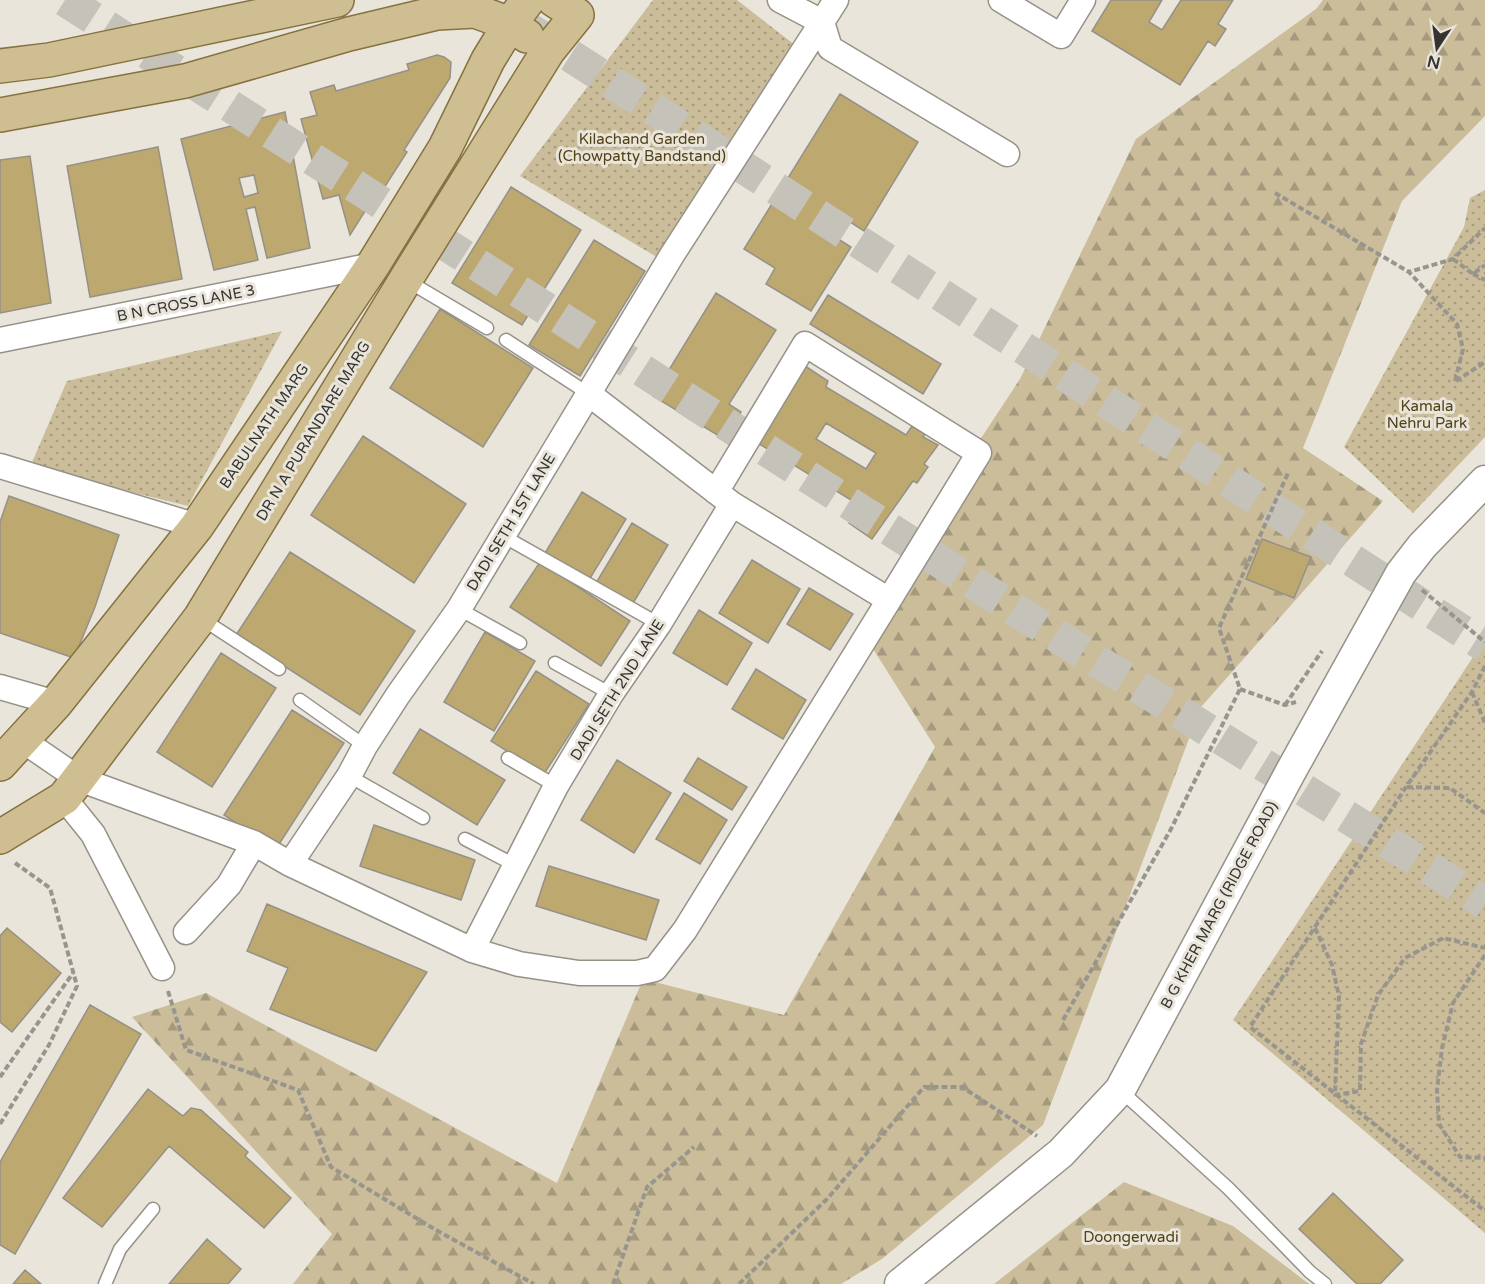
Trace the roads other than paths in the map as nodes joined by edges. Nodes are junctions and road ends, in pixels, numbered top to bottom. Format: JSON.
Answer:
{"nodes":[{"id":1,"x":338,"y":0,"type":"edge"},
{"id":2,"x":554,"y":0,"type":"edge"},
{"id":3,"x":780,"y":0,"type":"edge"},
{"id":4,"x":836,"y":0,"type":"edge"},
{"id":5,"x":1001,"y":0,"type":"edge"},
{"id":6,"x":1083,"y":0,"type":"edge"},
{"id":7,"x":519,"y":12,"type":"edge"},
{"id":8,"x":822,"y":22,"type":"junction"},
{"id":9,"x":548,"y":51,"type":"junction"},
{"id":10,"x":0,"y":66,"type":"edge"},
{"id":11,"x":0,"y":114,"type":"edge"},
{"id":12,"x":1007,"y":154,"type":"dead end"},
{"id":13,"x":373,"y":265,"type":"junction"},
{"id":14,"x":406,"y":279,"type":"junction"},
{"id":15,"x":487,"y":328,"type":"dead end"},
{"id":16,"x":0,"y":340,"type":"edge"},
{"id":17,"x":506,"y":340,"type":"dead end"},
{"id":18,"x":589,"y":393,"type":"junction"},
{"id":19,"x":0,"y":466,"type":"edge"},
{"id":20,"x":1485,"y":481,"type":"edge"},
{"id":21,"x":724,"y":498,"type":"junction"},
{"id":22,"x":197,"y":526,"type":"junction"},
{"id":23,"x":503,"y":536,"type":"junction"},
{"id":24,"x":889,"y":600,"type":"junction"},
{"id":25,"x":459,"y":609,"type":"junction"},
{"id":26,"x":200,"y":618,"type":"junction"},
{"id":27,"x":659,"y":624,"type":"junction"},
{"id":28,"x":520,"y":643,"type":"dead end"},
{"id":29,"x":555,"y":663,"type":"dead end"},
{"id":30,"x":279,"y":669,"type":"dead end"},
{"id":31,"x":0,"y":687,"type":"edge"},
{"id":32,"x":611,"y":694,"type":"junction"},
{"id":33,"x":300,"y":700,"type":"dead end"},
{"id":34,"x":56,"y":703,"type":"junction"},
{"id":35,"x":22,"y":740,"type":"junction"},
{"id":36,"x":366,"y":746,"type":"junction"},
{"id":37,"x":508,"y":758,"type":"dead end"},
{"id":38,"x":0,"y":764,"type":"edge"},
{"id":39,"x":349,"y":776,"type":"junction"},
{"id":40,"x":556,"y":786,"type":"junction"},
{"id":41,"x":72,"y":789,"type":"junction"},
{"id":42,"x":423,"y":818,"type":"dead end"},
{"id":43,"x":465,"y":839,"type":"dead end"},
{"id":44,"x":254,"y":843,"type":"junction"},
{"id":45,"x":4,"y":848,"type":"edge"},
{"id":46,"x":290,"y":864,"type":"junction"},
{"id":47,"x":515,"y":864,"type":"junction"},
{"id":48,"x":186,"y":932,"type":"dead end"},
{"id":49,"x":472,"y":950,"type":"junction"},
{"id":50,"x":162,"y":968,"type":"road end"},
{"id":51,"x":1120,"y":1090,"type":"junction"},
{"id":52,"x":153,"y":1209,"type":"dead end"},
{"id":53,"x":105,"y":1284,"type":"edge"},
{"id":54,"x":900,"y":1284,"type":"edge"},
{"id":55,"x":1325,"y":1284,"type":"edge"}],
"edges":[{"from":1,"to":10,"type":"main road"},
{"from":2,"to":9,"type":"main road","name":"DR N A PURANDARE MARG"},
{"from":3,"to":8,"type":"street"},
{"from":4,"to":8,"type":"street","name":"DADI SETH 1ST LANE"},
{"from":5,"to":6,"type":"street"},
{"from":7,"to":9,"type":"main road"},
{"from":7,"to":11,"type":"main road"},
{"from":7,"to":13,"type":"main road","name":"BABULNATH MARG"},
{"from":8,"to":12,"type":"street"},
{"from":8,"to":18,"type":"street","name":"DADI SETH 1ST LANE"},
{"from":9,"to":14,"type":"main road","name":"DR N A PURANDARE MARG"},
{"from":13,"to":16,"type":"street","name":"B N CROSS LANE 3"},
{"from":13,"to":22,"type":"main road","name":"BABULNATH MARG"},
{"from":14,"to":15,"type":"lane"},
{"from":14,"to":26,"type":"main road","name":"DR N A PURANDARE MARG"},
{"from":17,"to":18,"type":"lane"},
{"from":18,"to":21,"type":"street"},
{"from":18,"to":23,"type":"street","name":"DADI SETH 1ST LANE"},
{"from":19,"to":22,"type":"street"},
{"from":20,"to":51,"type":"street","name":"B G KHER MARG (RIDGE ROAD)"},
{"from":21,"to":24,"type":"street"},
{"from":21,"to":24,"type":"street","name":"DADI SETH 2ND LANE"},
{"from":21,"to":27,"type":"street","name":"DADI SETH 2ND LANE"},
{"from":22,"to":34,"type":"main road","name":"BABULNATH MARG"},
{"from":23,"to":25,"type":"street","name":"DADI SETH 1ST LANE"},
{"from":23,"to":27,"type":"lane"},
{"from":24,"to":49,"type":"street"},
{"from":25,"to":28,"type":"lane"},
{"from":25,"to":36,"type":"street","name":"DADI SETH 1ST LANE"},
{"from":26,"to":30,"type":"lane"},
{"from":26,"to":41,"type":"main road","name":"DR N A PURANDARE MARG"},
{"from":27,"to":32,"type":"street","name":"DADI SETH 2ND LANE"},
{"from":29,"to":32,"type":"lane"},
{"from":31,"to":34,"type":"street"},
{"from":32,"to":40,"type":"street","name":"DADI SETH 2ND LANE"},
{"from":33,"to":36,"type":"lane"},
{"from":34,"to":35,"type":"main road","name":"BABULNATH MARG"},
{"from":35,"to":38,"type":"main road","name":"BABULNATH MARG"},
{"from":35,"to":41,"type":"street"},
{"from":36,"to":39,"type":"street","name":"DADI SETH 1ST LANE"},
{"from":37,"to":40,"type":"lane"},
{"from":39,"to":42,"type":"lane"},
{"from":39,"to":46,"type":"street","name":"DADI SETH 1ST LANE"},
{"from":40,"to":47,"type":"street","name":"DADI SETH 2ND LANE"},
{"from":41,"to":44,"type":"street"},
{"from":41,"to":45,"type":"main road","name":"DR N A PURANDARE MARG"},
{"from":41,"to":50,"type":"street"},
{"from":43,"to":47,"type":"lane"},
{"from":44,"to":46,"type":"street"},
{"from":44,"to":48,"type":"street"},
{"from":46,"to":49,"type":"street"},
{"from":47,"to":49,"type":"street","name":"DADI SETH 2ND LANE"},
{"from":51,"to":54,"type":"street","name":"B G KHER MARG (RIDGE ROAD)"},
{"from":51,"to":55,"type":"lane"},
{"from":52,"to":53,"type":"lane"}]}
